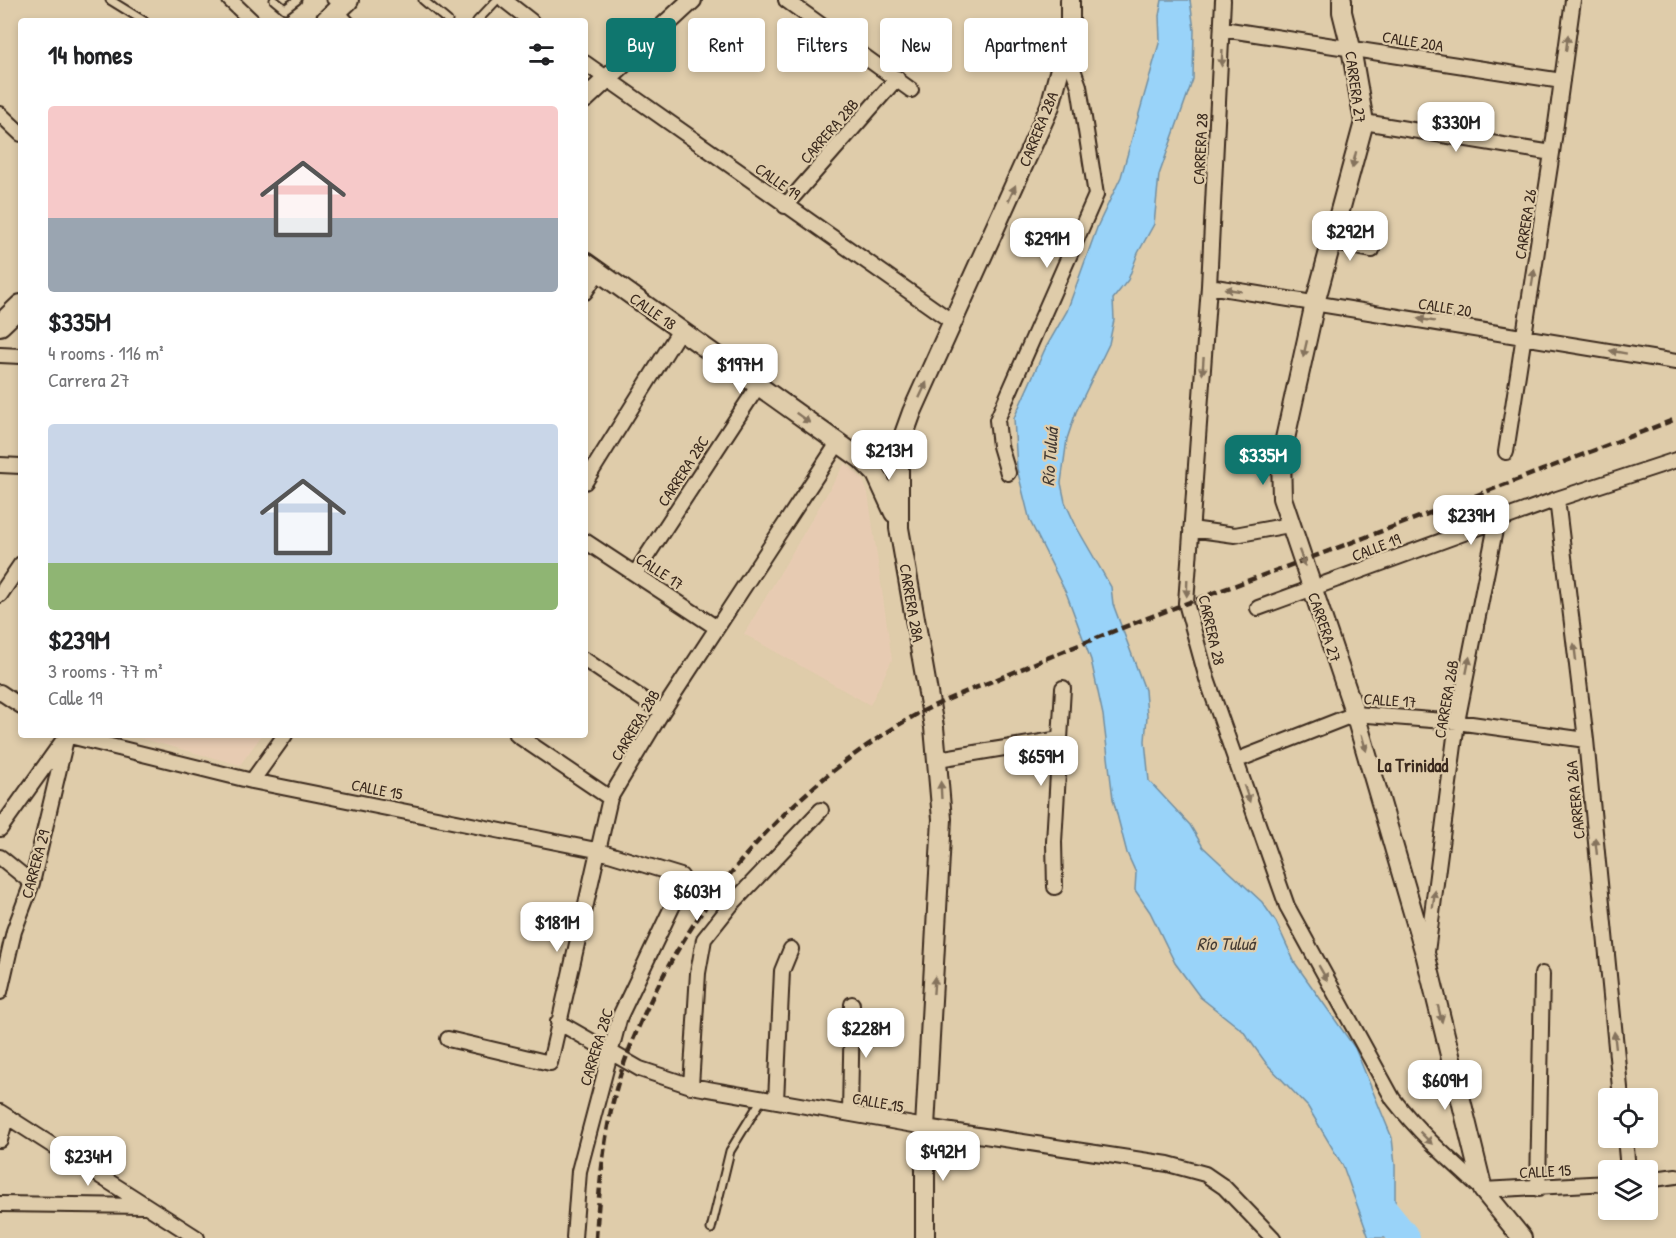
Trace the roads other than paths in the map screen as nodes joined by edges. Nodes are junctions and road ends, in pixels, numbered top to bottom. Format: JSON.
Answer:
{"nodes":[{"id":1,"x":110,"y":0,"type":"edge"},
{"id":2,"x":230,"y":0,"type":"edge"},
{"id":3,"x":274,"y":0,"type":"edge"},
{"id":4,"x":297,"y":0,"type":"edge"},
{"id":5,"x":423,"y":0,"type":"edge"},
{"id":6,"x":497,"y":0,"type":"edge"},
{"id":7,"x":504,"y":0,"type":"edge"},
{"id":8,"x":692,"y":0,"type":"edge"},
{"id":9,"x":786,"y":0,"type":"edge"},
{"id":10,"x":1070,"y":0,"type":"edge"},
{"id":11,"x":1223,"y":0,"type":"edge"},
{"id":12,"x":1342,"y":0,"type":"edge"},
{"id":13,"x":1573,"y":0,"type":"edge"},
{"id":14,"x":139,"y":18,"type":"edge"},
{"id":15,"x":249,"y":18,"type":"edge"},
{"id":16,"x":444,"y":18,"type":"edge"},
{"id":17,"x":480,"y":18,"type":"edge"},
{"id":18,"x":527,"y":18,"type":"edge"},
{"id":19,"x":1070,"y":18,"type":"edge"},
{"id":20,"x":1223,"y":29,"type":"junction"},
{"id":21,"x":1351,"y":48,"type":"junction"},
{"id":22,"x":588,"y":65,"type":"edge"},
{"id":23,"x":1060,"y":72,"type":"edge"},
{"id":24,"x":1074,"y":72,"type":"edge"},
{"id":25,"x":897,"y":78,"type":"junction"},
{"id":26,"x":605,"y":79,"type":"junction"},
{"id":27,"x":1562,"y":81,"type":"junction"},
{"id":28,"x":911,"y":90,"type":"dead end"},
{"id":29,"x":588,"y":96,"type":"edge"},
{"id":30,"x":0,"y":114,"type":"edge"},
{"id":31,"x":1364,"y":122,"type":"junction"},
{"id":32,"x":18,"y":131,"type":"edge"},
{"id":33,"x":1552,"y":153,"type":"junction"},
{"id":34,"x":785,"y":206,"type":"junction"},
{"id":35,"x":1334,"y":243,"type":"junction"},
{"id":36,"x":1372,"y":250,"type":"dead end"},
{"id":37,"x":592,"y":267,"type":"edge"},
{"id":38,"x":1209,"y":286,"type":"junction"},
{"id":39,"x":1316,"y":303,"type":"junction"},
{"id":40,"x":18,"y":308,"type":"edge"},
{"id":41,"x":954,"y":322,"type":"junction"},
{"id":42,"x":0,"y":325,"type":"edge"},
{"id":43,"x":680,"y":330,"type":"junction"},
{"id":44,"x":1524,"y":336,"type":"junction"},
{"id":45,"x":0,"y":355,"type":"edge"},
{"id":46,"x":18,"y":356,"type":"edge"},
{"id":47,"x":1676,"y":362,"type":"edge"},
{"id":48,"x":758,"y":386,"type":"junction"},
{"id":49,"x":838,"y":443,"type":"junction"},
{"id":50,"x":901,"y":450,"type":"junction"},
{"id":51,"x":1506,"y":452,"type":"dead end"},
{"id":52,"x":861,"y":459,"type":"junction"},
{"id":53,"x":1676,"y":460,"type":"edge"},
{"id":54,"x":0,"y":465,"type":"edge"},
{"id":55,"x":18,"y":466,"type":"edge"},
{"id":56,"x":1008,"y":473,"type":"dead end"},
{"id":57,"x":588,"y":477,"type":"edge"},
{"id":58,"x":1557,"y":499,"type":"junction"},
{"id":59,"x":1497,"y":520,"type":"junction"},
{"id":60,"x":1289,"y":525,"type":"junction"},
{"id":61,"x":898,"y":528,"type":"junction"},
{"id":62,"x":1191,"y":529,"type":"junction"},
{"id":63,"x":588,"y":543,"type":"edge"},
{"id":64,"x":18,"y":568,"type":"edge"},
{"id":65,"x":635,"y":574,"type":"junction"},
{"id":66,"x":1313,"y":589,"type":"junction"},
{"id":67,"x":0,"y":595,"type":"edge"},
{"id":68,"x":1258,"y":608,"type":"dead end"},
{"id":69,"x":717,"y":628,"type":"junction"},
{"id":70,"x":588,"y":662,"type":"edge"},
{"id":71,"x":1063,"y":688,"type":"dead end"},
{"id":72,"x":0,"y":692,"type":"edge"},
{"id":73,"x":18,"y":704,"type":"edge"},
{"id":74,"x":662,"y":712,"type":"junction"},
{"id":75,"x":1355,"y":714,"type":"junction"},
{"id":76,"x":1457,"y":722,"type":"junction"},
{"id":77,"x":65,"y":738,"type":"edge"},
{"id":78,"x":66,"y":738,"type":"edge"},
{"id":79,"x":79,"y":738,"type":"edge"},
{"id":80,"x":283,"y":738,"type":"edge"},
{"id":81,"x":521,"y":738,"type":"edge"},
{"id":82,"x":1060,"y":739,"type":"junction"},
{"id":83,"x":1586,"y":740,"type":"junction"},
{"id":84,"x":938,"y":759,"type":"junction"},
{"id":85,"x":1235,"y":762,"type":"junction"},
{"id":86,"x":252,"y":781,"type":"junction"},
{"id":87,"x":610,"y":798,"type":"junction"},
{"id":88,"x":821,"y":810,"type":"dead end"},
{"id":89,"x":0,"y":829,"type":"edge"},
{"id":90,"x":596,"y":850,"type":"junction"},
{"id":91,"x":0,"y":857,"type":"edge"},
{"id":92,"x":681,"y":876,"type":"joint"},
{"id":93,"x":32,"y":884,"type":"junction"},
{"id":94,"x":1055,"y":886,"type":"dead end"},
{"id":95,"x":791,"y":949,"type":"dead end"},
{"id":96,"x":1426,"y":957,"type":"junction"},
{"id":97,"x":1542,"y":974,"type":"dead end"},
{"id":98,"x":0,"y":992,"type":"edge"},
{"id":99,"x":852,"y":1004,"type":"dead end"},
{"id":100,"x":558,"y":1022,"type":"junction"},
{"id":101,"x":448,"y":1039,"type":"dead end"},
{"id":102,"x":610,"y":1054,"type":"junction"},
{"id":103,"x":691,"y":1086,"type":"junction"},
{"id":104,"x":1620,"y":1088,"type":"edge"},
{"id":105,"x":762,"y":1099,"type":"junction"},
{"id":106,"x":776,"y":1101,"type":"junction"},
{"id":107,"x":850,"y":1114,"type":"junction"},
{"id":108,"x":3,"y":1115,"type":"edge"},
{"id":109,"x":925,"y":1127,"type":"junction"},
{"id":110,"x":0,"y":1140,"type":"edge"},
{"id":111,"x":1676,"y":1176,"type":"edge"},
{"id":112,"x":1658,"y":1178,"type":"edge"},
{"id":113,"x":1598,"y":1184,"type":"edge"},
{"id":114,"x":1538,"y":1189,"type":"junction"},
{"id":115,"x":1483,"y":1190,"type":"junction"},
{"id":116,"x":0,"y":1204,"type":"edge"},
{"id":117,"x":148,"y":1206,"type":"junction"},
{"id":118,"x":711,"y":1228,"type":"dead end"},
{"id":119,"x":181,"y":1233,"type":"edge"},
{"id":120,"x":197,"y":1238,"type":"edge"},
{"id":121,"x":574,"y":1238,"type":"edge"},
{"id":122,"x":925,"y":1238,"type":"edge"},
{"id":123,"x":1273,"y":1238,"type":"edge"},
{"id":124,"x":1522,"y":1238,"type":"edge"}],
"edges":[{"from":1,"to":14,"type":"lane"},
{"from":2,"to":15,"type":"street"},
{"from":3,"to":4,"type":"lane"},
{"from":5,"to":16,"type":"lane"},
{"from":6,"to":17,"type":"lane"},
{"from":7,"to":18,"type":"street"},
{"from":8,"to":26,"type":"street"},
{"from":9,"to":25,"type":"street"},
{"from":10,"to":19,"type":"street","name":"CARRERA 28A"},
{"from":11,"to":20,"type":"street","name":"CARRERA 28"},
{"from":12,"to":21,"type":"street","name":"CARRERA 27"},
{"from":27,"to":13,"type":"street","name":"CARRERA 26","one_way":true},
{"from":20,"to":21,"type":"street","name":"CALLE 20A"},
{"from":20,"to":38,"type":"street","name":"CARRERA 28","one_way":true},
{"from":21,"to":27,"type":"street","name":"CALLE 20A"},
{"from":21,"to":31,"type":"street","name":"CARRERA 27"},
{"from":22,"to":26,"type":"street","name":"CALLE 19"},
{"from":41,"to":23,"type":"street","name":"CARRERA 28A","one_way":true},
{"from":24,"to":56,"type":"street"},
{"from":25,"to":28,"type":"street"},
{"from":25,"to":34,"type":"street","name":"CARRERA 28B"},
{"from":26,"to":29,"type":"street"},
{"from":26,"to":34,"type":"street","name":"CALLE 19"},
{"from":27,"to":33,"type":"street","name":"CARRERA 26"},
{"from":30,"to":32,"type":"street"},
{"from":31,"to":33,"type":"street"},
{"from":31,"to":35,"type":"street","name":"CARRERA 27","one_way":true},
{"from":44,"to":33,"type":"street","name":"CARRERA 26","one_way":true},
{"from":34,"to":41,"type":"street","name":"CALLE 19"},
{"from":35,"to":36,"type":"street"},
{"from":35,"to":39,"type":"street","name":"CARRERA 27"},
{"from":37,"to":43,"type":"street","name":"CALLE 18"},
{"from":39,"to":38,"type":"street","name":"CALLE 20","one_way":true},
{"from":38,"to":62,"type":"street","name":"CARRERA 28","one_way":true},
{"from":44,"to":39,"type":"street","name":"CALLE 20","one_way":true},
{"from":39,"to":60,"type":"street","name":"CARRERA 27","one_way":true},
{"from":40,"to":42,"type":"main road"},
{"from":50,"to":41,"type":"street","name":"CARRERA 28A","one_way":true},
{"from":43,"to":48,"type":"street","name":"CALLE 18"},
{"from":43,"to":57,"type":"street"},
{"from":47,"to":44,"type":"street","name":"CALLE 20","one_way":true},
{"from":44,"to":51,"type":"street","name":"CARRERA 26"},
{"from":45,"to":46,"type":"street"},
{"from":48,"to":49,"type":"street","name":"CALLE 18","one_way":true},
{"from":48,"to":65,"type":"street","name":"CARRERA 28C"},
{"from":49,"to":52,"type":"street","name":"CALLE 18"},
{"from":49,"to":69,"type":"street","name":"CARRERA 28B"},
{"from":50,"to":52,"type":"street"},
{"from":50,"to":61,"type":"street","name":"CARRERA 28A"},
{"from":52,"to":61,"type":"street","name":"CALLE 18"},
{"from":53,"to":58,"type":"street","name":"CALLE 19"},
{"from":54,"to":55,"type":"street"},
{"from":58,"to":59,"type":"street","name":"CALLE 19"},
{"from":83,"to":58,"type":"street","name":"CARRERA 26A","one_way":true},
{"from":59,"to":66,"type":"street","name":"CALLE 19"},
{"from":76,"to":59,"type":"street","name":"CARRERA 26B","one_way":true},
{"from":60,"to":62,"type":"street"},
{"from":60,"to":66,"type":"street","name":"CARRERA 27","one_way":true},
{"from":61,"to":84,"type":"street","name":"CARRERA 28A"},
{"from":62,"to":85,"type":"street","name":"CARRERA 28","one_way":true},
{"from":63,"to":65,"type":"street","name":"CALLE 17"},
{"from":64,"to":67,"type":"street"},
{"from":65,"to":69,"type":"street","name":"CALLE 17"},
{"from":66,"to":68,"type":"street","name":"CALLE 19"},
{"from":66,"to":75,"type":"street","name":"CARRERA 27"},
{"from":69,"to":74,"type":"street","name":"CARRERA 28B"},
{"from":70,"to":74,"type":"street"},
{"from":71,"to":82,"type":"street"},
{"from":72,"to":73,"type":"street"},
{"from":74,"to":87,"type":"street","name":"CARRERA 28B"},
{"from":75,"to":76,"type":"street","name":"CALLE 17"},
{"from":75,"to":85,"type":"street","name":"CALLE 17"},
{"from":75,"to":96,"type":"street","name":"CARRERA 27","one_way":true},
{"from":76,"to":83,"type":"street","name":"CALLE 17"},
{"from":96,"to":76,"type":"street","name":"CARRERA 26B","one_way":true},
{"from":77,"to":89,"type":"street"},
{"from":78,"to":93,"type":"street","name":"CARRERA 29"},
{"from":79,"to":86,"type":"street","name":"CALLE 15"},
{"from":80,"to":86,"type":"street"},
{"from":81,"to":87,"type":"street"},
{"from":82,"to":84,"type":"street"},
{"from":82,"to":94,"type":"street"},
{"from":104,"to":83,"type":"street","name":"CARRERA 26A","one_way":true},
{"from":109,"to":84,"type":"street","name":"CARRERA 28A","one_way":true},
{"from":85,"to":115,"type":"street","name":"CARRERA 28","one_way":true},
{"from":86,"to":90,"type":"street","name":"CALLE 15"},
{"from":87,"to":90,"type":"street","name":"CARRERA 28B"},
{"from":88,"to":103,"type":"street"},
{"from":90,"to":92,"type":"street","name":"CALLE 15"},
{"from":90,"to":100,"type":"street","name":"CARRERA 28B"},
{"from":91,"to":93,"type":"street"},
{"from":92,"to":102,"type":"street","name":"CARRERA 28C"},
{"from":93,"to":98,"type":"street","name":"CARRERA 29"},
{"from":95,"to":106,"type":"street"},
{"from":96,"to":115,"type":"street","name":"CARRERA 27","one_way":true},
{"from":97,"to":114,"type":"street"},
{"from":99,"to":107,"type":"street"},
{"from":100,"to":101,"type":"street","name":"CARRERA 28B"},
{"from":100,"to":102,"type":"street","name":"CALLE 15"},
{"from":102,"to":103,"type":"street","name":"CALLE 15"},
{"from":102,"to":121,"type":"street","name":"CARRERA 28C"},
{"from":103,"to":105,"type":"street","name":"CALLE 15"},
{"from":105,"to":106,"type":"street","name":"CALLE 15"},
{"from":105,"to":118,"type":"lane"},
{"from":106,"to":107,"type":"street","name":"CALLE 15"},
{"from":107,"to":109,"type":"street","name":"CALLE 15"},
{"from":108,"to":110,"type":"street"},
{"from":108,"to":117,"type":"street"},
{"from":109,"to":122,"type":"street","name":"CARRERA 28A"},
{"from":109,"to":123,"type":"street","name":"CALLE 15"},
{"from":111,"to":112,"type":"street"},
{"from":113,"to":114,"type":"street","name":"CALLE 15"},
{"from":114,"to":115,"type":"street","name":"CALLE 15"},
{"from":115,"to":124,"type":"street","name":"CARRERA 27"},
{"from":116,"to":117,"type":"street"},
{"from":117,"to":119,"type":"street"},
{"from":119,"to":120,"type":"street"}]}
